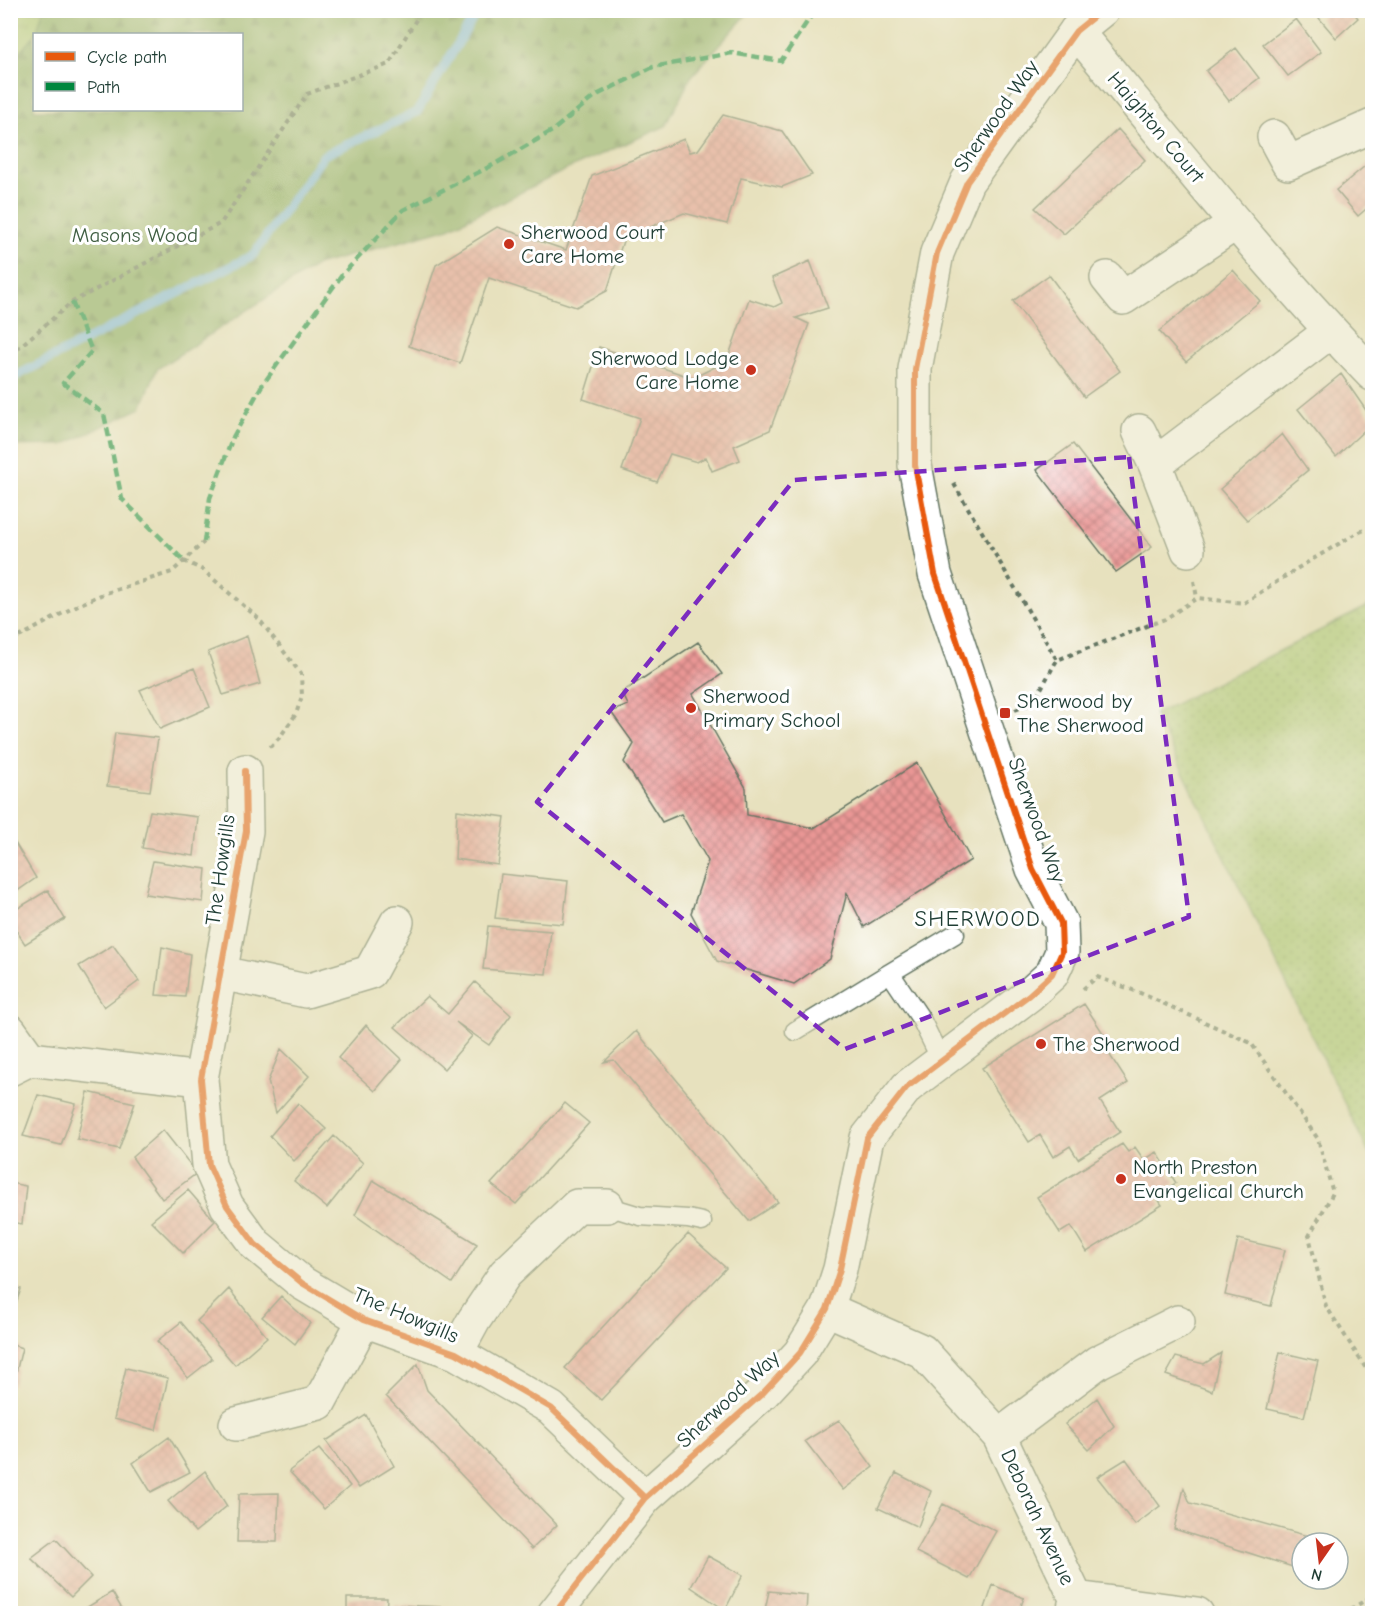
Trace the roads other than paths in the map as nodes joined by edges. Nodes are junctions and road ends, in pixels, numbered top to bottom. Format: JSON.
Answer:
{"nodes":[{"id":1,"x":1102,"y":10,"type":"edge"},
{"id":2,"x":1076,"y":31,"type":"junction"},
{"id":3,"x":1372,"y":126,"type":"edge"},
{"id":4,"x":1274,"y":137,"type":"dead end"},
{"id":5,"x":1236,"y":223,"type":"junction"},
{"id":6,"x":1107,"y":279,"type":"dead end"},
{"id":7,"x":1331,"y":332,"type":"junction"},
{"id":8,"x":1372,"y":374,"type":"edge"},
{"id":9,"x":1139,"y":431,"type":"dead end"},
{"id":10,"x":1155,"y":464,"type":"junction"},
{"id":11,"x":1188,"y":550,"type":"dead end"},
{"id":12,"x":245,"y":771,"type":"road end"},
{"id":13,"x":397,"y":922,"type":"dead end"},
{"id":14,"x":955,"y":934,"type":"dead end"},
{"id":15,"x":220,"y":973,"type":"junction"},
{"id":16,"x":890,"y":973,"type":"junction"},
{"id":17,"x":10,"y":1031,"type":"edge"},
{"id":18,"x":795,"y":1031,"type":"dead end"},
{"id":19,"x":941,"y":1060,"type":"junction"},
{"id":20,"x":20,"y":1064,"type":"edge"},
{"id":21,"x":201,"y":1079,"type":"junction"},
{"id":22,"x":608,"y":1206,"type":"joint"},
{"id":23,"x":702,"y":1222,"type":"dead end"},
{"id":24,"x":827,"y":1309,"type":"junction"},
{"id":25,"x":364,"y":1320,"type":"junction"},
{"id":26,"x":1178,"y":1322,"type":"dead end"},
{"id":27,"x":456,"y":1353,"type":"junction"},
{"id":28,"x":236,"y":1424,"type":"dead end"},
{"id":29,"x":999,"y":1436,"type":"junction"},
{"id":30,"x":645,"y":1497,"type":"junction"},
{"id":31,"x":1074,"y":1606,"type":"edge"},
{"id":32,"x":554,"y":1614,"type":"edge"},
{"id":33,"x":1197,"y":1614,"type":"edge"}],
"edges":[{"from":1,"to":2,"type":"street","name":"Sherwood Way"},
{"from":2,"to":5,"type":"street","name":"Haighton Court"},
{"from":2,"to":19,"type":"street","name":"Sherwood Way"},
{"from":3,"to":4,"type":"street"},
{"from":5,"to":6,"type":"street"},
{"from":5,"to":7,"type":"street","name":"Haighton Court"},
{"from":7,"to":8,"type":"street","name":"Haighton Court"},
{"from":7,"to":10,"type":"street"},
{"from":9,"to":10,"type":"street"},
{"from":10,"to":11,"type":"street"},
{"from":12,"to":15,"type":"street","name":"The Howgills"},
{"from":13,"to":15,"type":"street"},
{"from":14,"to":16,"type":"lane"},
{"from":15,"to":21,"type":"street","name":"The Howgills"},
{"from":16,"to":18,"type":"lane"},
{"from":16,"to":19,"type":"lane"},
{"from":17,"to":20,"type":"street"},
{"from":19,"to":24,"type":"street","name":"Sherwood Way"},
{"from":20,"to":21,"type":"street"},
{"from":21,"to":25,"type":"street","name":"The Howgills"},
{"from":22,"to":23,"type":"lane"},
{"from":22,"to":27,"type":"street","name":"The Howgills"},
{"from":24,"to":29,"type":"street","name":"Deborah Avenue"},
{"from":24,"to":30,"type":"street","name":"Sherwood Way"},
{"from":25,"to":27,"type":"street","name":"The Howgills"},
{"from":25,"to":28,"type":"street","name":"The Howgills"},
{"from":26,"to":29,"type":"street","name":"Deborah Avenue"},
{"from":27,"to":30,"type":"street","name":"The Howgills"},
{"from":29,"to":31,"type":"street","name":"Deborah Avenue"},
{"from":30,"to":32,"type":"street","name":"Sherwood Way"},
{"from":31,"to":33,"type":"street","name":"Deborah Avenue"}]}
